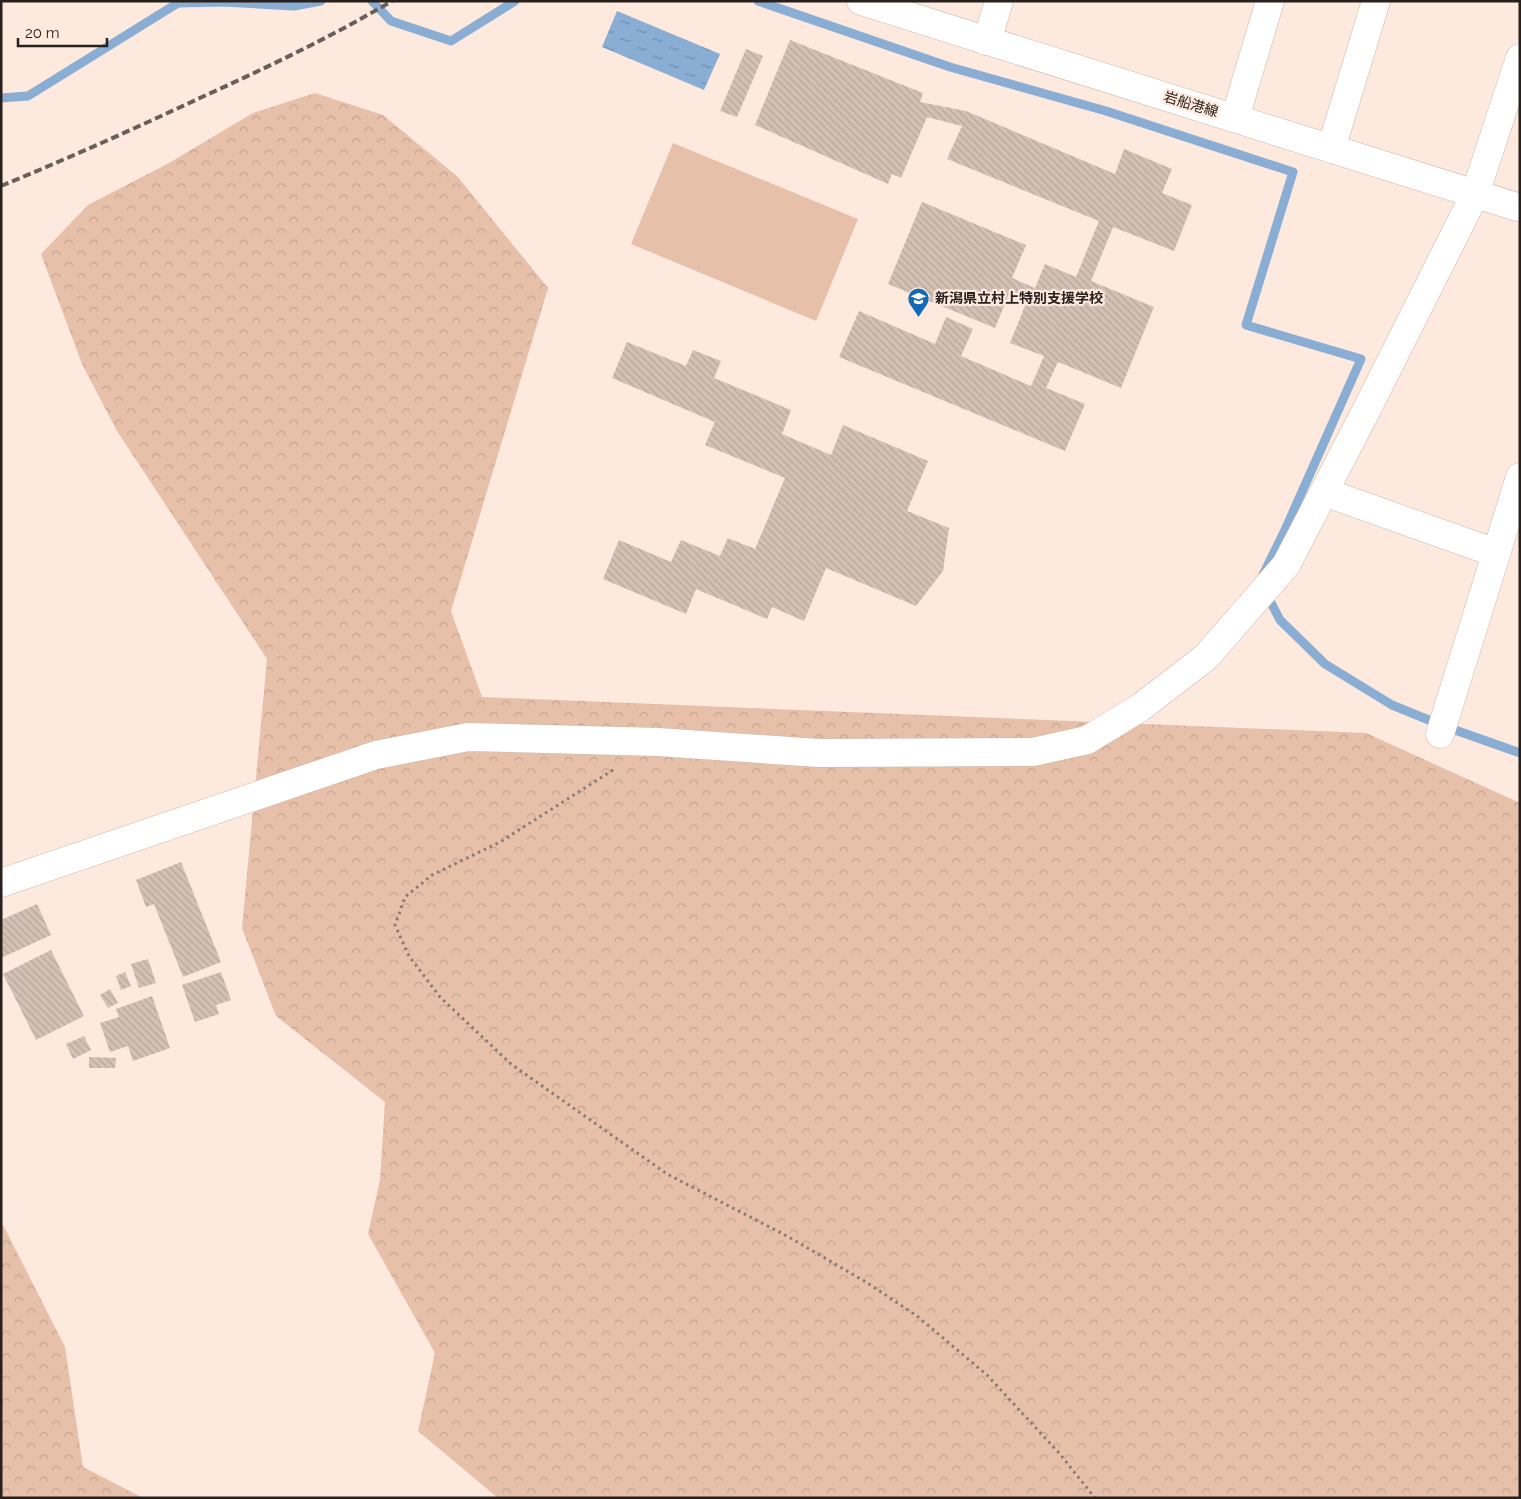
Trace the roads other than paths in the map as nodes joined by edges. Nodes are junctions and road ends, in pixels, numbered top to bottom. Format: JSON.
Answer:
{"nodes":[{"id":1,"x":861,"y":1,"type":"edge"},
{"id":2,"x":999,"y":1,"type":"edge"},
{"id":3,"x":1270,"y":1,"type":"edge"},
{"id":4,"x":1376,"y":1,"type":"edge"},
{"id":5,"x":987,"y":40,"type":"junction"},
{"id":6,"x":1520,"y":58,"type":"edge"},
{"id":7,"x":1235,"y":118,"type":"junction"},
{"id":8,"x":1331,"y":149,"type":"junction"},
{"id":9,"x":1475,"y":194,"type":"junction"},
{"id":10,"x":1520,"y":208,"type":"edge"},
{"id":11,"x":1520,"y":477,"type":"edge"},
{"id":12,"x":1324,"y":492,"type":"junction"},
{"id":13,"x":1496,"y":553,"type":"junction"},
{"id":14,"x":1440,"y":734,"type":"dead end"},
{"id":15,"x":1,"y":883,"type":"edge"}],
"edges":[{"from":1,"to":5,"type":"street","name":"岩船港線"},
{"from":2,"to":5,"type":"street"},
{"from":3,"to":7,"type":"street"},
{"from":4,"to":8,"type":"street"},
{"from":5,"to":7,"type":"street","name":"岩船港線"},
{"from":6,"to":9,"type":"street"},
{"from":7,"to":8,"type":"street","name":"岩船港線"},
{"from":8,"to":9,"type":"street","name":"岩船港線"},
{"from":9,"to":10,"type":"street","name":"岩船港線"},
{"from":9,"to":12,"type":"street"},
{"from":11,"to":13,"type":"street"},
{"from":12,"to":13,"type":"street"},
{"from":12,"to":15,"type":"street"},
{"from":13,"to":14,"type":"street"}]}
